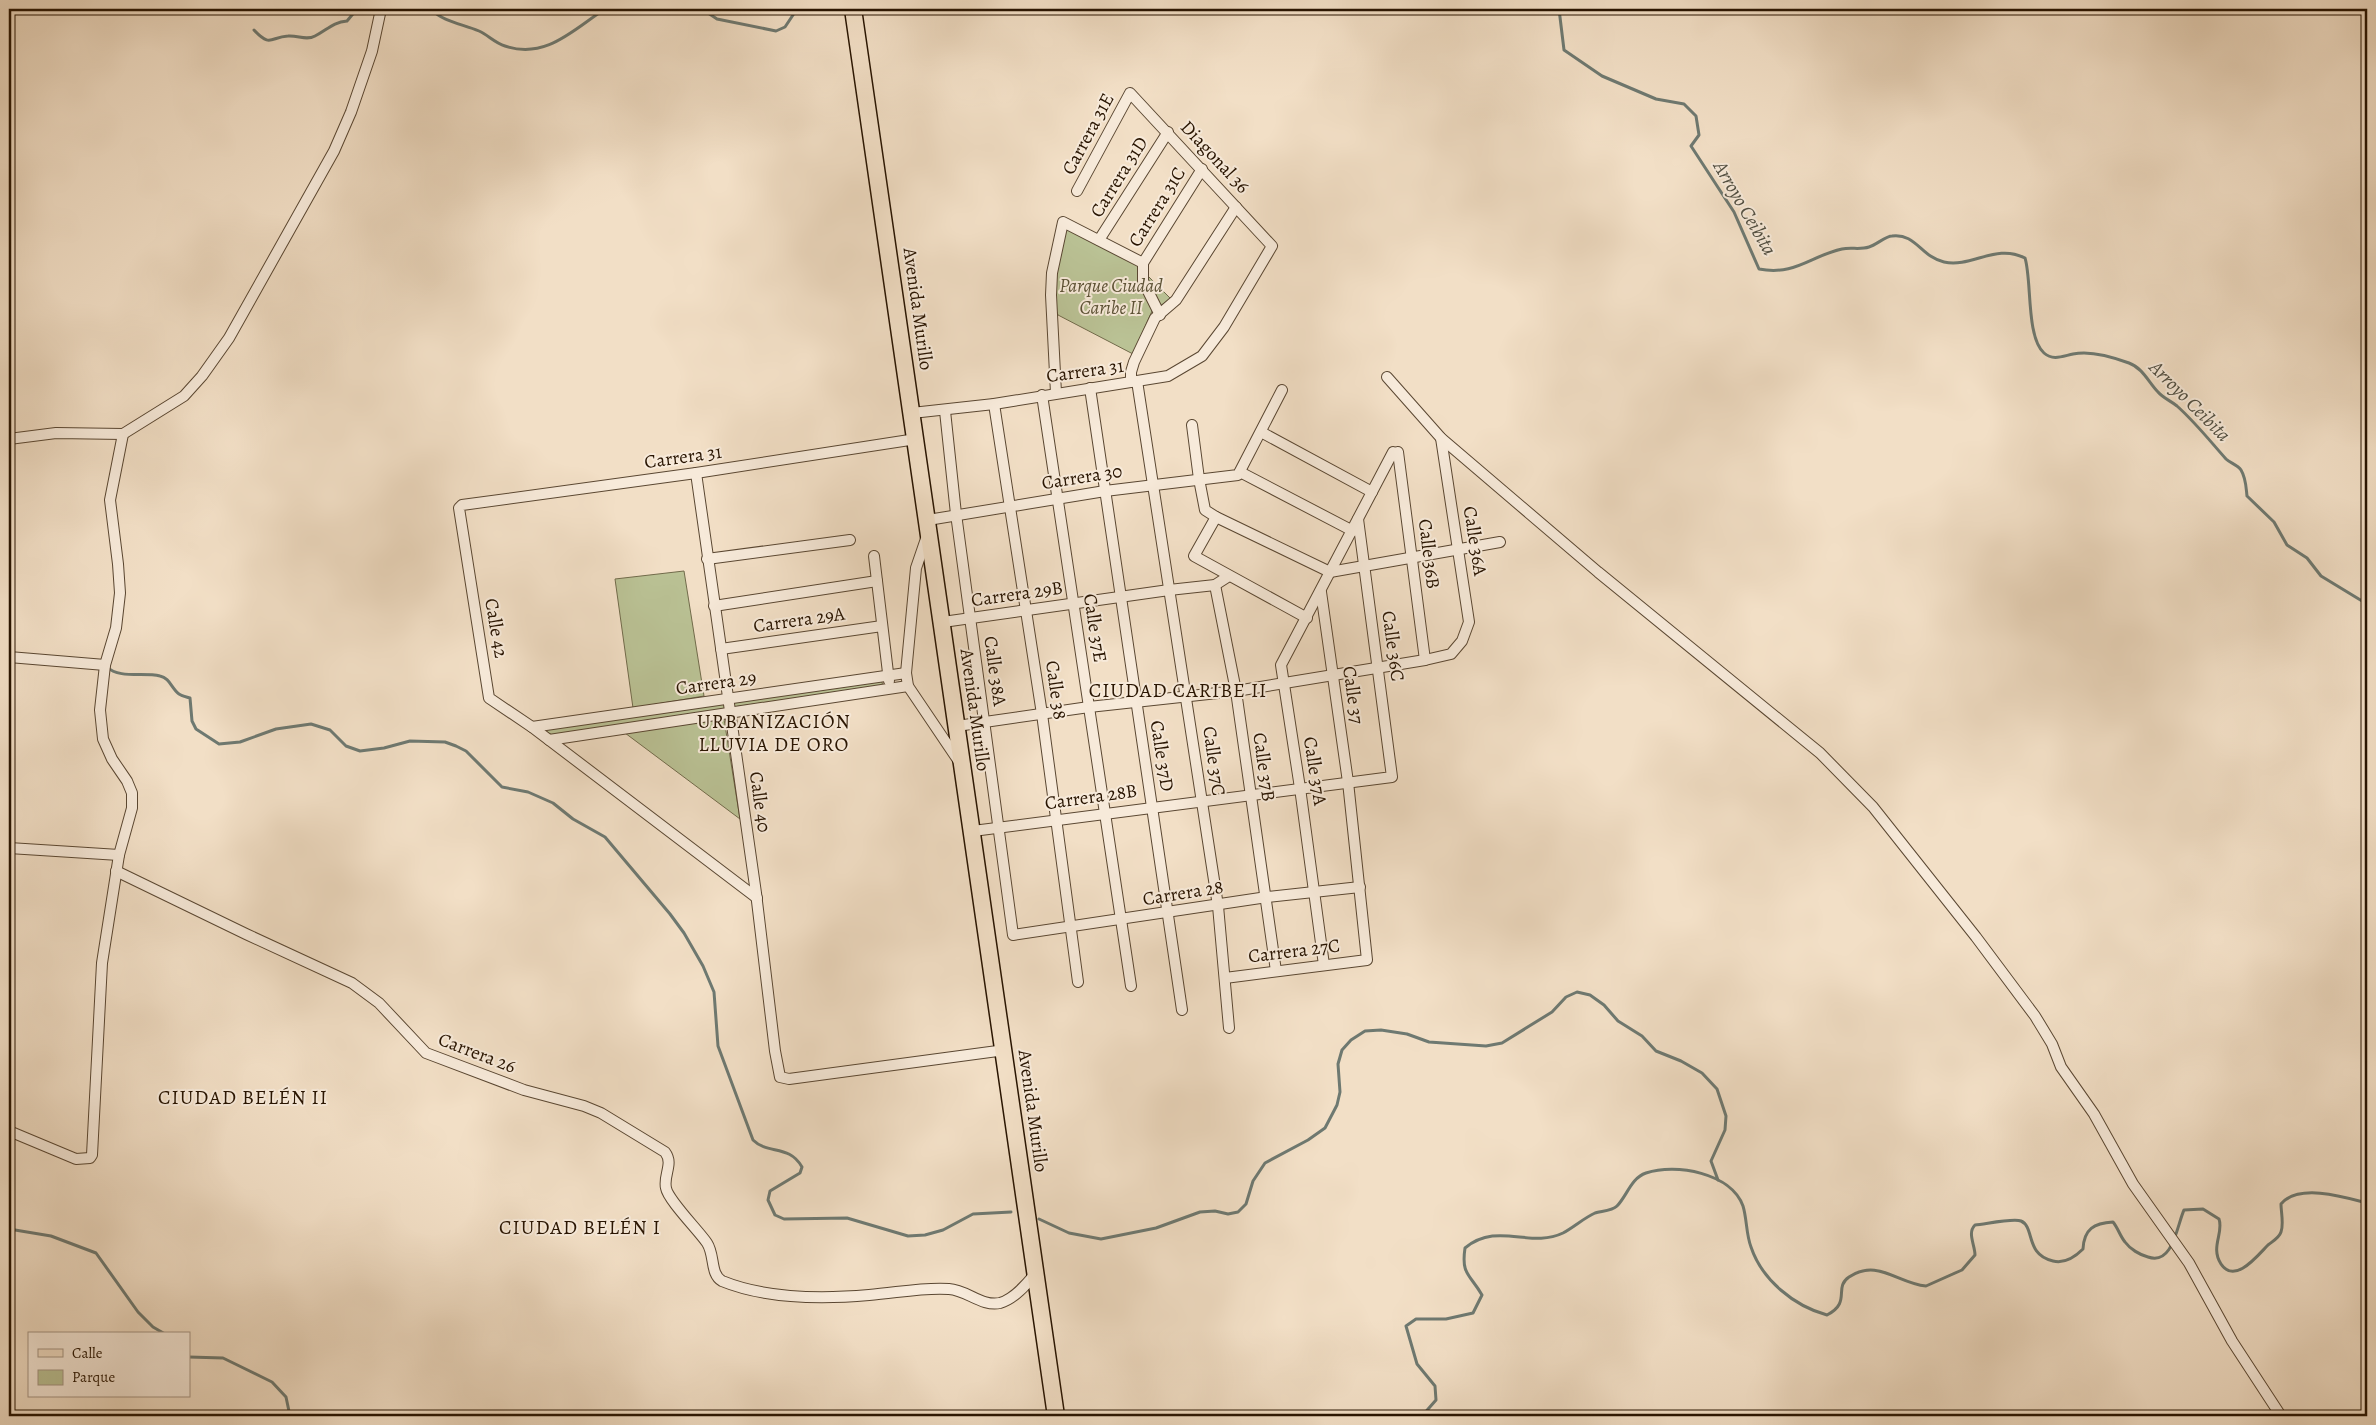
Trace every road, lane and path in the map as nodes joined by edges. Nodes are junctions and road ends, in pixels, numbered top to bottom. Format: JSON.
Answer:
{"nodes":[{"id":1,"x":381,"y":9,"type":"edge"},
{"id":2,"x":853,"y":9,"type":"edge"},
{"id":3,"x":1130,"y":93,"type":"joint"},
{"id":4,"x":1168,"y":132,"type":"junction"},
{"id":5,"x":1202,"y":169,"type":"junction"},
{"id":6,"x":1077,"y":192,"type":"dead end"},
{"id":7,"x":1236,"y":206,"type":"junction"},
{"id":8,"x":1100,"y":240,"type":"junction"},
{"id":9,"x":1272,"y":246,"type":"joint"},
{"id":10,"x":1142,"y":263,"type":"junction"},
{"id":11,"x":1160,"y":315,"type":"junction"},
{"id":12,"x":1388,"y":377,"type":"dead end"},
{"id":13,"x":1134,"y":382,"type":"junction"},
{"id":14,"x":1090,"y":388,"type":"junction"},
{"id":15,"x":1282,"y":390,"type":"dead end"},
{"id":16,"x":1056,"y":393,"type":"junction"},
{"id":17,"x":1042,"y":395,"type":"junction"},
{"id":18,"x":994,"y":404,"type":"junction"},
{"id":19,"x":945,"y":411,"type":"junction"},
{"id":20,"x":912,"y":413,"type":"junction"},
{"id":21,"x":1192,"y":424,"type":"dead end"},
{"id":22,"x":1261,"y":432,"type":"junction"},
{"id":23,"x":123,"y":434,"type":"junction"},
{"id":24,"x":1441,"y":438,"type":"junction"},
{"id":25,"x":9,"y":439,"type":"edge"},
{"id":26,"x":916,"y":439,"type":"junction"},
{"id":27,"x":1240,"y":472,"type":"junction"},
{"id":28,"x":696,"y":473,"type":"junction"},
{"id":29,"x":1199,"y":479,"type":"junction"},
{"id":30,"x":1153,"y":484,"type":"junction"},
{"id":31,"x":1105,"y":491,"type":"junction"},
{"id":32,"x":1372,"y":492,"type":"junction"},
{"id":33,"x":1057,"y":499,"type":"junction"},
{"id":34,"x":1010,"y":506,"type":"junction"},
{"id":35,"x":459,"y":513,"type":"joint"},
{"id":36,"x":956,"y":514,"type":"junction"},
{"id":37,"x":1216,"y":517,"type":"junction"},
{"id":38,"x":1358,"y":519,"type":"junction"},
{"id":39,"x":929,"y":523,"type":"junction"},
{"id":40,"x":1352,"y":531,"type":"junction"},
{"id":41,"x":850,"y":540,"type":"dead end"},
{"id":42,"x":1500,"y":542,"type":"dead end"},
{"id":43,"x":1459,"y":548,"type":"junction"},
{"id":44,"x":874,"y":556,"type":"dead end"},
{"id":45,"x":1412,"y":556,"type":"junction"},
{"id":46,"x":707,"y":560,"type":"junction"},
{"id":47,"x":1364,"y":566,"type":"junction"},
{"id":48,"x":1330,"y":572,"type":"junction"},
{"id":49,"x":1229,"y":576,"type":"junction"},
{"id":50,"x":877,"y":581,"type":"junction"},
{"id":51,"x":1215,"y":585,"type":"junction"},
{"id":52,"x":1169,"y":590,"type":"junction"},
{"id":53,"x":1321,"y":592,"type":"junction"},
{"id":54,"x":1121,"y":596,"type":"junction"},
{"id":55,"x":1073,"y":604,"type":"junction"},
{"id":56,"x":714,"y":606,"type":"junction"},
{"id":57,"x":1027,"y":610,"type":"junction"},
{"id":58,"x":1307,"y":618,"type":"junction"},
{"id":59,"x":970,"y":619,"type":"junction"},
{"id":60,"x":943,"y":622,"type":"junction"},
{"id":61,"x":882,"y":626,"type":"junction"},
{"id":62,"x":721,"y":649,"type":"junction"},
{"id":63,"x":9,"y":657,"type":"edge"},
{"id":64,"x":1425,"y":660,"type":"junction"},
{"id":65,"x":105,"y":665,"type":"junction"},
{"id":66,"x":1379,"y":669,"type":"junction"},
{"id":67,"x":906,"y":673,"type":"junction"},
{"id":68,"x":888,"y":675,"type":"junction"},
{"id":69,"x":1333,"y":677,"type":"junction"},
{"id":70,"x":1283,"y":684,"type":"junction"},
{"id":71,"x":908,"y":686,"type":"junction"},
{"id":72,"x":891,"y":689,"type":"junction"},
{"id":73,"x":1236,"y":691,"type":"junction"},
{"id":74,"x":1187,"y":697,"type":"junction"},
{"id":75,"x":728,"y":699,"type":"junction"},
{"id":76,"x":1137,"y":702,"type":"junction"},
{"id":77,"x":1089,"y":707,"type":"junction"},
{"id":78,"x":730,"y":712,"type":"junction"},
{"id":79,"x":1042,"y":714,"type":"junction"},
{"id":80,"x":984,"y":721,"type":"junction"},
{"id":81,"x":957,"y":726,"type":"junction"},
{"id":82,"x":532,"y":727,"type":"junction"},
{"id":83,"x":549,"y":740,"type":"junction"},
{"id":84,"x":963,"y":768,"type":"junction"},
{"id":85,"x":1392,"y":778,"type":"joint"},
{"id":86,"x":1348,"y":782,"type":"junction"},
{"id":87,"x":1300,"y":788,"type":"junction"},
{"id":88,"x":1250,"y":796,"type":"junction"},
{"id":89,"x":1202,"y":801,"type":"junction"},
{"id":90,"x":1152,"y":806,"type":"junction"},
{"id":91,"x":1105,"y":813,"type":"junction"},
{"id":92,"x":1056,"y":820,"type":"junction"},
{"id":93,"x":998,"y":828,"type":"junction"},
{"id":94,"x":973,"y":831,"type":"junction"},
{"id":95,"x":9,"y":848,"type":"edge"},
{"id":96,"x":119,"y":855,"type":"junction"},
{"id":97,"x":116,"y":871,"type":"junction"},
{"id":98,"x":1360,"y":887,"type":"junction"},
{"id":99,"x":1314,"y":893,"type":"junction"},
{"id":100,"x":1267,"y":897,"type":"junction"},
{"id":101,"x":757,"y":898,"type":"junction"},
{"id":102,"x":1218,"y":906,"type":"junction"},
{"id":103,"x":1168,"y":912,"type":"junction"},
{"id":104,"x":1122,"y":920,"type":"junction"},
{"id":105,"x":1071,"y":928,"type":"junction"},
{"id":106,"x":1013,"y":935,"type":"joint"},
{"id":107,"x":1367,"y":960,"type":"joint"},
{"id":108,"x":1324,"y":965,"type":"junction"},
{"id":109,"x":1276,"y":971,"type":"junction"},
{"id":110,"x":1225,"y":978,"type":"junction"},
{"id":111,"x":1078,"y":982,"type":"dead end"},
{"id":112,"x":1131,"y":986,"type":"dead end"},
{"id":113,"x":1182,"y":1010,"type":"dead end"},
{"id":114,"x":1229,"y":1028,"type":"dead end"},
{"id":115,"x":1005,"y":1050,"type":"junction"},
{"id":116,"x":9,"y":1131,"type":"edge"},
{"id":117,"x":1035,"y":1274,"type":"junction"},
{"id":118,"x":1056,"y":1416,"type":"edge"},
{"id":119,"x":2281,"y":1416,"type":"edge"}],
"edges":[{"from":1,"to":23,"type":"street"},
{"from":2,"to":20,"type":"main road","name":"Avenida Murillo"},
{"from":3,"to":4,"type":"street","name":"Diagonal 36"},
{"from":3,"to":6,"type":"street","name":"Carrera 31E"},
{"from":4,"to":5,"type":"street","name":"Diagonal 36"},
{"from":4,"to":8,"type":"street","name":"Carrera 31D"},
{"from":5,"to":7,"type":"street","name":"Diagonal 36"},
{"from":5,"to":10,"type":"street","name":"Carrera 31C"},
{"from":7,"to":9,"type":"street","name":"Diagonal 36"},
{"from":7,"to":11,"type":"street"},
{"from":8,"to":10,"type":"street"},
{"from":8,"to":16,"type":"street"},
{"from":9,"to":13,"type":"street","name":"Carrera 31"},
{"from":10,"to":11,"type":"street"},
{"from":11,"to":13,"type":"street"},
{"from":12,"to":24,"type":"street"},
{"from":13,"to":14,"type":"street","name":"Carrera 31"},
{"from":13,"to":30,"type":"street","name":"Calle 37C"},
{"from":14,"to":16,"type":"street","name":"Carrera 31"},
{"from":14,"to":31,"type":"street","name":"Calle 37D"},
{"from":15,"to":22,"type":"street"},
{"from":16,"to":17,"type":"street","name":"Carrera 31"},
{"from":17,"to":18,"type":"street","name":"Carrera 31"},
{"from":17,"to":33,"type":"street","name":"Calle 37E"},
{"from":18,"to":19,"type":"street","name":"Carrera 31"},
{"from":18,"to":34,"type":"street","name":"Calle 38"},
{"from":19,"to":20,"type":"street","name":"Carrera 31"},
{"from":19,"to":36,"type":"street","name":"Calle 38A"},
{"from":20,"to":26,"type":"main road","name":"Avenida Murillo"},
{"from":21,"to":29,"type":"street"},
{"from":22,"to":27,"type":"street"},
{"from":22,"to":32,"type":"street"},
{"from":23,"to":25,"type":"street"},
{"from":23,"to":65,"type":"street"},
{"from":24,"to":43,"type":"street","name":"Calle 36A"},
{"from":24,"to":119,"type":"street"},
{"from":26,"to":28,"type":"street","name":"Carrera 31"},
{"from":26,"to":39,"type":"main road","name":"Avenida Murillo"},
{"from":27,"to":29,"type":"street","name":"Carrera 30"},
{"from":27,"to":40,"type":"street"},
{"from":28,"to":35,"type":"street","name":"Carrera 31"},
{"from":28,"to":46,"type":"street","name":"Calle 40"},
{"from":29,"to":30,"type":"street","name":"Carrera 30"},
{"from":29,"to":37,"type":"street"},
{"from":30,"to":31,"type":"street","name":"Carrera 30"},
{"from":30,"to":52,"type":"street","name":"Calle 37C"},
{"from":31,"to":33,"type":"street","name":"Carrera 30"},
{"from":31,"to":54,"type":"street","name":"Calle 37D"},
{"from":32,"to":38,"type":"street"},
{"from":32,"to":45,"type":"street","name":"Calle 36B"},
{"from":33,"to":34,"type":"street","name":"Carrera 30"},
{"from":33,"to":55,"type":"street","name":"Calle 37E"},
{"from":34,"to":36,"type":"street","name":"Carrera 30"},
{"from":34,"to":57,"type":"street","name":"Calle 38"},
{"from":35,"to":82,"type":"street","name":"Calle 42"},
{"from":36,"to":39,"type":"street","name":"Carrera 30"},
{"from":36,"to":59,"type":"street","name":"Calle 38A"},
{"from":37,"to":48,"type":"street"},
{"from":37,"to":49,"type":"street"},
{"from":38,"to":40,"type":"street"},
{"from":38,"to":47,"type":"street","name":"Calle 36C"},
{"from":39,"to":60,"type":"main road","name":"Avenida Murillo"},
{"from":39,"to":67,"type":"street"},
{"from":40,"to":48,"type":"street"},
{"from":41,"to":46,"type":"street"},
{"from":42,"to":43,"type":"street"},
{"from":43,"to":45,"type":"street"},
{"from":43,"to":64,"type":"street","name":"Calle 36A"},
{"from":44,"to":50,"type":"street"},
{"from":45,"to":47,"type":"street"},
{"from":45,"to":64,"type":"street","name":"Calle 36B"},
{"from":46,"to":56,"type":"street","name":"Calle 40"},
{"from":47,"to":48,"type":"street"},
{"from":47,"to":66,"type":"street","name":"Calle 36C"},
{"from":48,"to":53,"type":"street"},
{"from":49,"to":51,"type":"street"},
{"from":49,"to":58,"type":"street"},
{"from":50,"to":56,"type":"street"},
{"from":50,"to":61,"type":"street"},
{"from":51,"to":52,"type":"street","name":"Carrera 29B"},
{"from":51,"to":73,"type":"street","name":"Calle 37B"},
{"from":52,"to":54,"type":"street","name":"Carrera 29B"},
{"from":52,"to":74,"type":"street","name":"Calle 37C"},
{"from":53,"to":58,"type":"street","name":"Calle 37A"},
{"from":53,"to":69,"type":"street","name":"Calle 37"},
{"from":54,"to":55,"type":"street","name":"Carrera 29B"},
{"from":54,"to":76,"type":"street","name":"Calle 37D"},
{"from":55,"to":57,"type":"street","name":"Carrera 29B"},
{"from":55,"to":77,"type":"street","name":"Calle 37E"},
{"from":56,"to":62,"type":"street","name":"Calle 40"},
{"from":57,"to":59,"type":"street","name":"Carrera 29B"},
{"from":57,"to":79,"type":"street","name":"Calle 38"},
{"from":58,"to":70,"type":"street","name":"Calle 37A"},
{"from":59,"to":60,"type":"street","name":"Carrera 29B"},
{"from":59,"to":80,"type":"street","name":"Calle 38A"},
{"from":60,"to":81,"type":"main road","name":"Avenida Murillo"},
{"from":61,"to":62,"type":"street","name":"Carrera 29A"},
{"from":61,"to":68,"type":"street"},
{"from":62,"to":75,"type":"street","name":"Calle 40"},
{"from":63,"to":65,"type":"street"},
{"from":64,"to":66,"type":"street"},
{"from":65,"to":96,"type":"street"},
{"from":66,"to":69,"type":"street"},
{"from":66,"to":85,"type":"street","name":"Calle 36C"},
{"from":67,"to":68,"type":"street","name":"Carrera 29"},
{"from":67,"to":71,"type":"street"},
{"from":68,"to":72,"type":"street"},
{"from":68,"to":75,"type":"street","name":"Carrera 29"},
{"from":69,"to":70,"type":"street"},
{"from":69,"to":86,"type":"street","name":"Calle 37"},
{"from":70,"to":73,"type":"street"},
{"from":70,"to":87,"type":"street","name":"Calle 37A"},
{"from":71,"to":72,"type":"street","name":"Carrera 29"},
{"from":71,"to":84,"type":"street"},
{"from":72,"to":78,"type":"street","name":"Carrera 29"},
{"from":73,"to":74,"type":"street"},
{"from":73,"to":88,"type":"street","name":"Calle 37B"},
{"from":74,"to":76,"type":"street"},
{"from":74,"to":89,"type":"street","name":"Calle 37C"},
{"from":75,"to":78,"type":"street","name":"Calle 40"},
{"from":75,"to":82,"type":"street","name":"Carrera 29"},
{"from":76,"to":77,"type":"street"},
{"from":76,"to":90,"type":"street","name":"Calle 37D"},
{"from":77,"to":79,"type":"street"},
{"from":77,"to":91,"type":"street","name":"Calle 37E"},
{"from":78,"to":83,"type":"street","name":"Carrera 29"},
{"from":78,"to":101,"type":"street","name":"Calle 40"},
{"from":79,"to":80,"type":"street"},
{"from":79,"to":92,"type":"street","name":"Calle 38"},
{"from":80,"to":81,"type":"street"},
{"from":80,"to":93,"type":"street","name":"Calle 38A"},
{"from":81,"to":84,"type":"main road","name":"Avenida Murillo"},
{"from":82,"to":83,"type":"street","name":"Calle 42"},
{"from":83,"to":101,"type":"street","name":"Calle 42"},
{"from":84,"to":94,"type":"main road","name":"Avenida Murillo"},
{"from":85,"to":86,"type":"street","name":"Carrera 28B"},
{"from":86,"to":87,"type":"street","name":"Carrera 28B"},
{"from":86,"to":98,"type":"street","name":"Calle 37"},
{"from":87,"to":88,"type":"street","name":"Carrera 28B"},
{"from":87,"to":99,"type":"street","name":"Calle 37A"},
{"from":88,"to":89,"type":"street","name":"Carrera 28B"},
{"from":88,"to":100,"type":"street","name":"Calle 37B"},
{"from":89,"to":90,"type":"street","name":"Carrera 28B"},
{"from":89,"to":102,"type":"street","name":"Calle 37C"},
{"from":90,"to":91,"type":"street","name":"Carrera 28B"},
{"from":90,"to":103,"type":"street","name":"Calle 37D"},
{"from":91,"to":92,"type":"street","name":"Carrera 28B"},
{"from":91,"to":104,"type":"street","name":"Calle 37E"},
{"from":92,"to":93,"type":"street","name":"Carrera 28B"},
{"from":92,"to":105,"type":"street","name":"Calle 38"},
{"from":93,"to":94,"type":"street","name":"Carrera 28B"},
{"from":93,"to":106,"type":"street","name":"Calle 38A"},
{"from":94,"to":115,"type":"main road","name":"Avenida Murillo"},
{"from":95,"to":96,"type":"street"},
{"from":96,"to":97,"type":"street"},
{"from":97,"to":116,"type":"street"},
{"from":97,"to":117,"type":"street","name":"Carrera 26"},
{"from":98,"to":99,"type":"street","name":"Carrera 28"},
{"from":98,"to":107,"type":"street","name":"Calle 37"},
{"from":99,"to":100,"type":"street","name":"Carrera 28"},
{"from":99,"to":108,"type":"street","name":"Calle 37A"},
{"from":100,"to":102,"type":"street","name":"Carrera 28"},
{"from":100,"to":109,"type":"street","name":"Calle 37B"},
{"from":101,"to":115,"type":"street","name":"Calle 40"},
{"from":102,"to":103,"type":"street","name":"Carrera 28"},
{"from":102,"to":110,"type":"street","name":"Calle 37C"},
{"from":103,"to":104,"type":"street","name":"Carrera 28"},
{"from":103,"to":113,"type":"street","name":"Calle 37D"},
{"from":104,"to":105,"type":"street","name":"Carrera 28"},
{"from":104,"to":112,"type":"street","name":"Calle 37E"},
{"from":105,"to":106,"type":"street","name":"Carrera 28"},
{"from":105,"to":111,"type":"street","name":"Calle 38"},
{"from":107,"to":108,"type":"street","name":"Carrera 27C"},
{"from":108,"to":109,"type":"street","name":"Carrera 27C"},
{"from":109,"to":110,"type":"street","name":"Carrera 27C"},
{"from":110,"to":114,"type":"street","name":"Calle 37C"},
{"from":115,"to":117,"type":"main road","name":"Avenida Murillo"},
{"from":117,"to":118,"type":"main road","name":"Avenida Murillo"}]}
